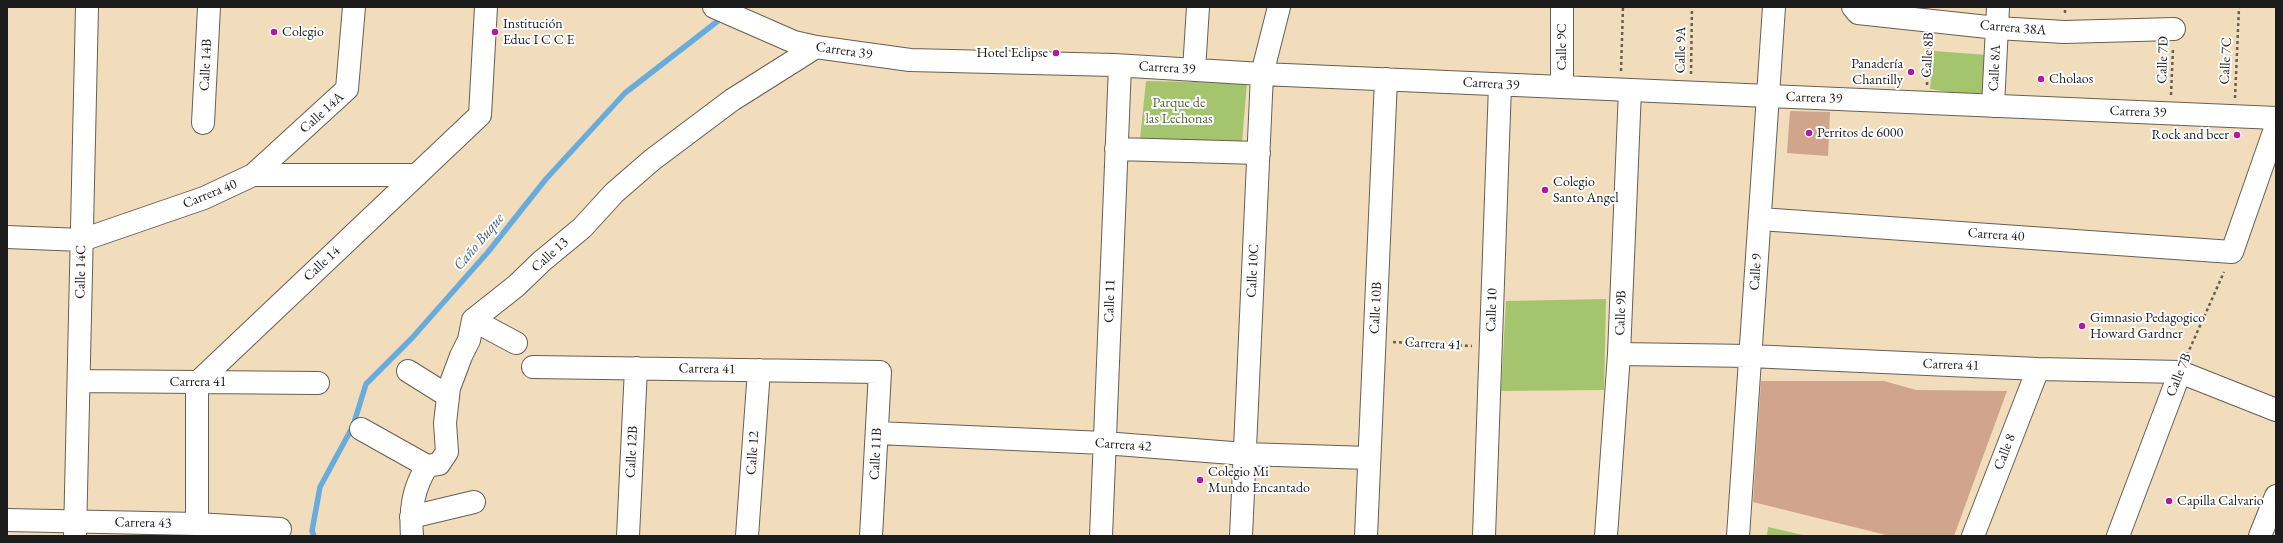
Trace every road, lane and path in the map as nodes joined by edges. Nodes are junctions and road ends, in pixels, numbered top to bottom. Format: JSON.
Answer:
{"nodes":[{"id":1,"x":87,"y":7,"type":"edge"},
{"id":2,"x":209,"y":7,"type":"edge"},
{"id":3,"x":354,"y":7,"type":"edge"},
{"id":4,"x":486,"y":7,"type":"edge"},
{"id":5,"x":714,"y":7,"type":"edge"},
{"id":6,"x":1198,"y":7,"type":"edge"},
{"id":7,"x":1279,"y":7,"type":"edge"},
{"id":8,"x":1562,"y":7,"type":"edge"},
{"id":9,"x":1623,"y":7,"type":"edge"},
{"id":10,"x":1692,"y":7,"type":"edge"},
{"id":11,"x":1774,"y":7,"type":"edge"},
{"id":12,"x":2239,"y":7,"type":"edge"},
{"id":13,"x":1853,"y":8,"type":"edge"},
{"id":14,"x":1930,"y":13,"type":"edge"},
{"id":15,"x":1998,"y":17,"type":"edge"},
{"id":16,"x":2174,"y":29,"type":"joint"},
{"id":17,"x":816,"y":47,"type":"junction"},
{"id":18,"x":1120,"y":66,"type":"junction"},
{"id":19,"x":1194,"y":70,"type":"junction"},
{"id":20,"x":1262,"y":74,"type":"junction"},
{"id":21,"x":1386,"y":80,"type":"junction"},
{"id":22,"x":1500,"y":85,"type":"junction"},
{"id":23,"x":1562,"y":87,"type":"junction"},
{"id":24,"x":1625,"y":90,"type":"junction"},
{"id":25,"x":1691,"y":93,"type":"junction"},
{"id":26,"x":1768,"y":96,"type":"junction"},
{"id":27,"x":1926,"y":103,"type":"junction"},
{"id":28,"x":1993,"y":106,"type":"junction"},
{"id":29,"x":2171,"y":114,"type":"junction"},
{"id":30,"x":2234,"y":116,"type":"junction"},
{"id":31,"x":2276,"y":118,"type":"edge"},
{"id":32,"x":203,"y":123,"type":"dead end"},
{"id":33,"x":2276,"y":126,"type":"edge"},
{"id":34,"x":1116,"y":149,"type":"junction"},
{"id":35,"x":1259,"y":153,"type":"junction"},
{"id":36,"x":253,"y":175,"type":"junction"},
{"id":37,"x":417,"y":175,"type":"junction"},
{"id":38,"x":1760,"y":219,"type":"junction"},
{"id":39,"x":7,"y":237,"type":"edge"},
{"id":40,"x":82,"y":240,"type":"junction"},
{"id":41,"x":2232,"y":252,"type":"junction"},
{"id":42,"x":473,"y":320,"type":"junction"},
{"id":43,"x":1374,"y":341,"type":"junction"},
{"id":44,"x":516,"y":343,"type":"dead end"},
{"id":45,"x":1491,"y":347,"type":"junction"},
{"id":46,"x":1619,"y":354,"type":"junction"},
{"id":47,"x":1750,"y":356,"type":"junction"},
{"id":48,"x":534,"y":367,"type":"dead end"},
{"id":49,"x":636,"y":368,"type":"junction"},
{"id":50,"x":2038,"y":368,"type":"junction"},
{"id":51,"x":759,"y":370,"type":"junction"},
{"id":52,"x":408,"y":371,"type":"dead end"},
{"id":53,"x":880,"y":372,"type":"joint"},
{"id":54,"x":2180,"y":372,"type":"junction"},
{"id":55,"x":79,"y":381,"type":"junction"},
{"id":56,"x":318,"y":382,"type":"dead end"},
{"id":57,"x":197,"y":383,"type":"junction"},
{"id":58,"x":448,"y":396,"type":"junction"},
{"id":59,"x":2276,"y":410,"type":"edge"},
{"id":60,"x":361,"y":429,"type":"dead end"},
{"id":61,"x":877,"y":433,"type":"junction"},
{"id":62,"x":1104,"y":443,"type":"junction"},
{"id":63,"x":1245,"y":454,"type":"junction"},
{"id":64,"x":1369,"y":458,"type":"junction"},
{"id":65,"x":427,"y":466,"type":"junction"},
{"id":66,"x":2276,"y":496,"type":"edge"},
{"id":67,"x":474,"y":502,"type":"dead end"},
{"id":68,"x":7,"y":520,"type":"edge"},
{"id":69,"x":412,"y":526,"type":"edge"},
{"id":70,"x":75,"y":529,"type":"edge"},
{"id":71,"x":280,"y":529,"type":"dead end"},
{"id":72,"x":197,"y":530,"type":"edge"},
{"id":73,"x":628,"y":536,"type":"edge"},
{"id":74,"x":747,"y":536,"type":"edge"},
{"id":75,"x":871,"y":536,"type":"edge"},
{"id":76,"x":1100,"y":536,"type":"edge"},
{"id":77,"x":1241,"y":536,"type":"edge"},
{"id":78,"x":1366,"y":536,"type":"edge"},
{"id":79,"x":1484,"y":536,"type":"edge"},
{"id":80,"x":1606,"y":536,"type":"edge"},
{"id":81,"x":1738,"y":536,"type":"edge"},
{"id":82,"x":1973,"y":536,"type":"edge"},
{"id":83,"x":2118,"y":536,"type":"edge"},
{"id":84,"x":2260,"y":536,"type":"edge"}],
"edges":[{"from":1,"to":40,"type":"street","name":"Calle 14C"},
{"from":2,"to":32,"type":"street","name":"Calle 14B"},
{"from":3,"to":36,"type":"street","name":"Calle 14A"},
{"from":4,"to":37,"type":"street","name":"Calle 14"},
{"from":5,"to":17,"type":"street","name":"Carrera 39"},
{"from":6,"to":19,"type":"street"},
{"from":7,"to":20,"type":"street","name":"Calle 10C"},
{"from":8,"to":23,"type":"street","name":"Calle 9C"},
{"from":9,"to":24,"type":"path"},
{"from":10,"to":25,"type":"path","name":"Calle 9A"},
{"from":11,"to":26,"type":"street","name":"Calle 9"},
{"from":12,"to":30,"type":"path","name":"Calle 7C"},
{"from":13,"to":14,"type":"street","name":"Carrera 38A"},
{"from":14,"to":15,"type":"street","name":"Carrera 38A"},
{"from":14,"to":27,"type":"path","name":"Calle 8B"},
{"from":15,"to":16,"type":"street","name":"Carrera 38A"},
{"from":15,"to":28,"type":"street","name":"Calle 8A"},
{"from":16,"to":29,"type":"path","name":"Calle 7D"},
{"from":17,"to":18,"type":"street","name":"Carrera 39"},
{"from":17,"to":42,"type":"street","name":"Calle 13"},
{"from":18,"to":19,"type":"street","name":"Carrera 39"},
{"from":18,"to":34,"type":"street","name":"Calle 11"},
{"from":19,"to":20,"type":"street","name":"Carrera 39"},
{"from":20,"to":21,"type":"street","name":"Carrera 39"},
{"from":20,"to":35,"type":"street","name":"Calle 10C"},
{"from":21,"to":22,"type":"street","name":"Carrera 39"},
{"from":21,"to":43,"type":"street","name":"Calle 10B"},
{"from":22,"to":23,"type":"street","name":"Carrera 39"},
{"from":22,"to":45,"type":"street","name":"Calle 10"},
{"from":23,"to":24,"type":"street","name":"Carrera 39"},
{"from":24,"to":25,"type":"street","name":"Carrera 39"},
{"from":24,"to":46,"type":"street","name":"Calle 9B"},
{"from":25,"to":26,"type":"street","name":"Carrera 39"},
{"from":26,"to":27,"type":"street","name":"Carrera 39"},
{"from":26,"to":38,"type":"street","name":"Calle 9"},
{"from":27,"to":28,"type":"street","name":"Carrera 39"},
{"from":28,"to":29,"type":"street","name":"Carrera 39"},
{"from":29,"to":30,"type":"street","name":"Carrera 39"},
{"from":30,"to":31,"type":"street","name":"Carrera 39"},
{"from":33,"to":41,"type":"street"},
{"from":34,"to":35,"type":"street"},
{"from":34,"to":62,"type":"street","name":"Calle 11"},
{"from":35,"to":63,"type":"street","name":"Calle 10C"},
{"from":36,"to":37,"type":"street","name":"Carrera 40"},
{"from":36,"to":40,"type":"street","name":"Carrera 40"},
{"from":37,"to":57,"type":"street","name":"Calle 14"},
{"from":38,"to":41,"type":"street","name":"Carrera 40"},
{"from":38,"to":47,"type":"street","name":"Calle 9"},
{"from":39,"to":40,"type":"street","name":"Carrera 40"},
{"from":40,"to":55,"type":"street","name":"Calle 14C"},
{"from":41,"to":54,"type":"path","name":"Calle 7B"},
{"from":42,"to":44,"type":"street"},
{"from":42,"to":58,"type":"street"},
{"from":43,"to":45,"type":"path","name":"Carrera 41"},
{"from":43,"to":64,"type":"street","name":"Calle 10B"},
{"from":45,"to":79,"type":"street","name":"Calle 10"},
{"from":46,"to":47,"type":"street","name":"Carrera 41"},
{"from":46,"to":80,"type":"street","name":"Calle 9B"},
{"from":47,"to":50,"type":"street","name":"Carrera 41"},
{"from":47,"to":81,"type":"street","name":"Calle 9"},
{"from":48,"to":49,"type":"street","name":"Carrera 41"},
{"from":49,"to":51,"type":"street","name":"Carrera 41"},
{"from":49,"to":73,"type":"street","name":"Calle 12B"},
{"from":50,"to":54,"type":"street","name":"Carrera 41"},
{"from":50,"to":82,"type":"street","name":"Calle 8"},
{"from":51,"to":53,"type":"street","name":"Carrera 41"},
{"from":51,"to":74,"type":"street","name":"Calle 12"},
{"from":52,"to":58,"type":"street"},
{"from":53,"to":61,"type":"street","name":"Calle 11B"},
{"from":54,"to":59,"type":"street","name":"Carrera 41"},
{"from":54,"to":83,"type":"street","name":"Calle 7B"},
{"from":55,"to":57,"type":"street","name":"Carrera 41"},
{"from":55,"to":70,"type":"street","name":"Calle 14C"},
{"from":56,"to":57,"type":"street","name":"Carrera 41"},
{"from":57,"to":72,"type":"street"},
{"from":58,"to":65,"type":"street"},
{"from":60,"to":65,"type":"street"},
{"from":61,"to":62,"type":"street","name":"Carrera 42"},
{"from":61,"to":75,"type":"street","name":"Calle 11B"},
{"from":62,"to":63,"type":"street","name":"Carrera 42"},
{"from":62,"to":76,"type":"street","name":"Calle 11"},
{"from":63,"to":64,"type":"street","name":"Carrera 42"},
{"from":63,"to":77,"type":"street","name":"Calle 10C"},
{"from":64,"to":78,"type":"street","name":"Calle 10B"},
{"from":65,"to":69,"type":"street"},
{"from":66,"to":84,"type":"street"},
{"from":67,"to":69,"type":"street"},
{"from":68,"to":70,"type":"street","name":"Carrera 43"},
{"from":70,"to":72,"type":"street","name":"Carrera 43"},
{"from":71,"to":72,"type":"street","name":"Carrera 43"}]}
